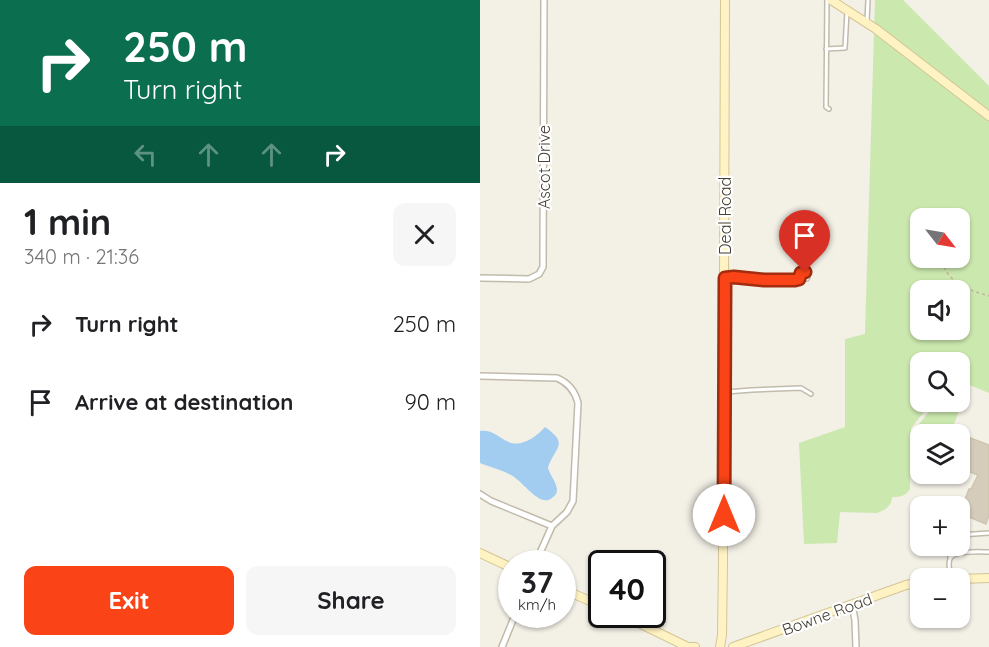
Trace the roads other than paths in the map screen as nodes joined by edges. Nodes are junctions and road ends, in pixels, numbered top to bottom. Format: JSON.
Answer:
{"nodes":[{"id":1,"x":544,"y":0,"type":"edge"},
{"id":2,"x":725,"y":0,"type":"edge"},
{"id":3,"x":829,"y":0,"type":"edge"},
{"id":4,"x":868,"y":0,"type":"edge"},
{"id":5,"x":848,"y":10,"type":"junction"},
{"id":6,"x":867,"y":23,"type":"junction"},
{"id":7,"x":826,"y":49,"type":"junction"},
{"id":8,"x":829,"y":109,"type":"dead end"},
{"id":9,"x":989,"y":116,"type":"edge"},
{"id":10,"x":480,"y":278,"type":"edge"},
{"id":11,"x":725,"y":278,"type":"junction"},
{"id":12,"x":799,"y":279,"type":"dead end"},
{"id":13,"x":480,"y":376,"type":"edge"},
{"id":14,"x":724,"y":393,"type":"junction"},
{"id":15,"x":811,"y":394,"type":"dead end"},
{"id":16,"x":480,"y":494,"type":"edge"},
{"id":17,"x":552,"y":526,"type":"junction"},
{"id":18,"x":989,"y":533,"type":"edge"},
{"id":19,"x":970,"y":534,"type":"edge"},
{"id":20,"x":541,"y":550,"type":"edge"},
{"id":21,"x":989,"y":552,"type":"edge"},
{"id":22,"x":480,"y":553,"type":"edge"},
{"id":23,"x":950,"y":559,"type":"joint"},
{"id":24,"x":498,"y":561,"type":"edge"},
{"id":25,"x":950,"y":568,"type":"edge"},
{"id":26,"x":989,"y":578,"type":"edge"},
{"id":27,"x":970,"y":579,"type":"edge"},
{"id":28,"x":910,"y":584,"type":"edge"},
{"id":29,"x":852,"y":605,"type":"junction"},
{"id":30,"x":509,"y":628,"type":"edge"},
{"id":31,"x":649,"y":628,"type":"edge"},
{"id":32,"x":502,"y":647,"type":"edge"},
{"id":33,"x":688,"y":647,"type":"edge"},
{"id":34,"x":695,"y":647,"type":"edge"},
{"id":35,"x":720,"y":647,"type":"edge"},
{"id":36,"x":733,"y":647,"type":"edge"},
{"id":37,"x":856,"y":647,"type":"edge"}],
"edges":[{"from":1,"to":10,"type":"street","name":"Ascot Drive"},
{"from":2,"to":11,"type":"street","name":"Deal Road"},
{"from":3,"to":5,"type":"street"},
{"from":3,"to":7,"type":"lane"},
{"from":4,"to":6,"type":"lane"},
{"from":5,"to":6,"type":"street"},
{"from":5,"to":7,"type":"lane"},
{"from":6,"to":9,"type":"street"},
{"from":7,"to":8,"type":"lane"},
{"from":11,"to":12,"type":"lane"},
{"from":11,"to":14,"type":"street","name":"Deal Road"},
{"from":13,"to":17,"type":"street"},
{"from":14,"to":15,"type":"lane"},
{"from":14,"to":35,"type":"street","name":"Deal Road"},
{"from":16,"to":17,"type":"street"},
{"from":17,"to":20,"type":"street"},
{"from":18,"to":19,"type":"lane"},
{"from":21,"to":23,"type":"lane"},
{"from":22,"to":24,"type":"street"},
{"from":23,"to":25,"type":"lane"},
{"from":26,"to":27,"type":"street"},
{"from":28,"to":29,"type":"street","name":"Bowne Road"},
{"from":29,"to":36,"type":"street","name":"Bowne Road"},
{"from":29,"to":37,"type":"street"},
{"from":30,"to":32,"type":"street"},
{"from":31,"to":33,"type":"street"},
{"from":33,"to":34,"type":"street"}]}
